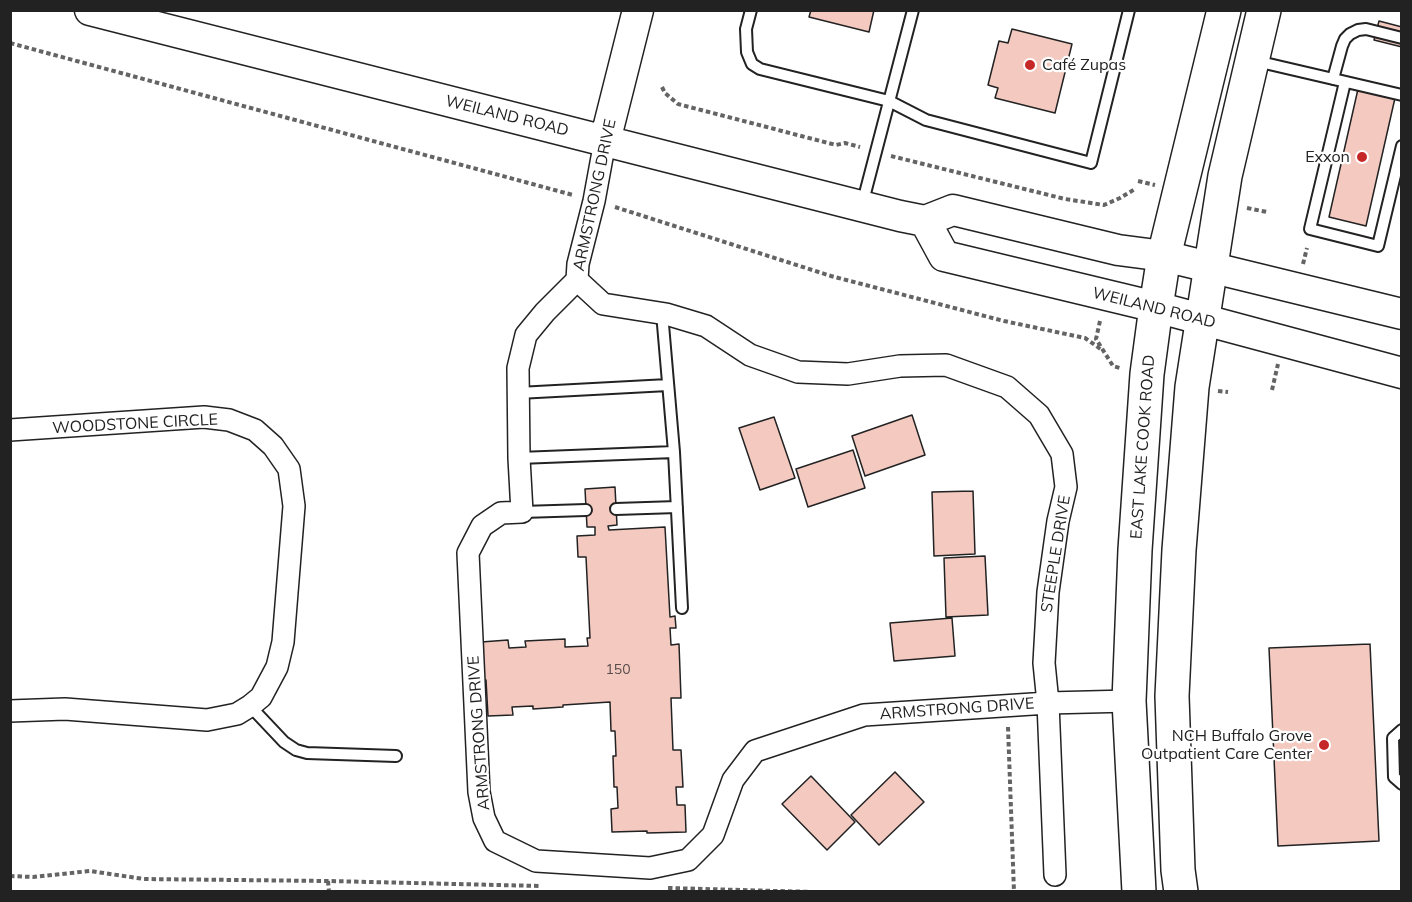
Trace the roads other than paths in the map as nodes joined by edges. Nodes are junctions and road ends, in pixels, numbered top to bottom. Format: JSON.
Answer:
{"nodes":[{"id":1,"x":90,"y":10,"type":"edge"},
{"id":2,"x":638,"y":10,"type":"edge"},
{"id":3,"x":751,"y":10,"type":"edge"},
{"id":4,"x":913,"y":10,"type":"edge"},
{"id":5,"x":1129,"y":10,"type":"edge"},
{"id":6,"x":1224,"y":10,"type":"edge"},
{"id":7,"x":1264,"y":10,"type":"edge"},
{"id":8,"x":1401,"y":38,"type":"edge"},
{"id":9,"x":1253,"y":60,"type":"junction"},
{"id":10,"x":1333,"y":79,"type":"junction"},
{"id":11,"x":1345,"y":82,"type":"junction"},
{"id":12,"x":1401,"y":95,"type":"edge"},
{"id":13,"x":889,"y":101,"type":"junction"},
{"id":14,"x":605,"y":141,"type":"junction"},
{"id":15,"x":1401,"y":146,"type":"edge"},
{"id":16,"x":862,"y":205,"type":"junction"},
{"id":17,"x":925,"y":221,"type":"junction"},
{"id":18,"x":1164,"y":256,"type":"junction"},
{"id":19,"x":1210,"y":267,"type":"junction"},
{"id":20,"x":577,"y":280,"type":"junction"},
{"id":21,"x":1156,"y":307,"type":"junction"},
{"id":22,"x":662,"y":313,"type":"junction"},
{"id":23,"x":1401,"y":314,"type":"edge"},
{"id":24,"x":1202,"y":320,"type":"junction"},
{"id":25,"x":1401,"y":373,"type":"edge"},
{"id":26,"x":668,"y":385,"type":"junction"},
{"id":27,"x":518,"y":393,"type":"junction"},
{"id":28,"x":10,"y":430,"type":"edge"},
{"id":29,"x":674,"y":452,"type":"junction"},
{"id":30,"x":519,"y":458,"type":"junction"},
{"id":31,"x":677,"y":507,"type":"junction"},
{"id":32,"x":616,"y":509,"type":"dead end"},
{"id":33,"x":586,"y":510,"type":"dead end"},
{"id":34,"x":522,"y":512,"type":"junction"},
{"id":35,"x":682,"y":608,"type":"dead end"},
{"id":36,"x":1129,"y":701,"type":"junction"},
{"id":37,"x":1048,"y":703,"type":"junction"},
{"id":38,"x":250,"y":705,"type":"junction"},
{"id":39,"x":10,"y":711,"type":"edge"},
{"id":40,"x":1401,"y":730,"type":"edge"},
{"id":41,"x":396,"y":756,"type":"dead end"},
{"id":42,"x":1401,"y":784,"type":"edge"},
{"id":43,"x":1055,"y":875,"type":"dead end"},
{"id":44,"x":1138,"y":891,"type":"edge"},
{"id":45,"x":1181,"y":891,"type":"edge"}],
"edges":[{"from":1,"to":14,"type":"main road","name":"WEILAND ROAD"},
{"from":2,"to":14,"type":"main road","name":"ARMSTRONG DRIVE"},
{"from":3,"to":13,"type":"lane"},
{"from":4,"to":13,"type":"lane"},
{"from":5,"to":13,"type":"lane"},
{"from":6,"to":18,"type":"main road","name":"EAST LAKE COOK ROAD"},
{"from":7,"to":9,"type":"main road"},
{"from":8,"to":10,"type":"lane"},
{"from":9,"to":10,"type":"lane"},
{"from":9,"to":19,"type":"main road"},
{"from":10,"to":11,"type":"lane"},
{"from":11,"to":12,"type":"lane"},
{"from":11,"to":15,"type":"lane"},
{"from":13,"to":16,"type":"lane"},
{"from":14,"to":16,"type":"main road","name":"WEILAND ROAD"},
{"from":14,"to":20,"type":"street","name":"ARMSTRONG DRIVE"},
{"from":16,"to":17,"type":"main road","name":"WEILAND ROAD"},
{"from":17,"to":18,"type":"main road"},
{"from":17,"to":21,"type":"main road","name":"WEILAND ROAD"},
{"from":18,"to":19,"type":"main road"},
{"from":18,"to":21,"type":"main road","name":"EAST LAKE COOK ROAD"},
{"from":19,"to":23,"type":"main road"},
{"from":19,"to":24,"type":"main road"},
{"from":20,"to":22,"type":"street","name":"STEEPLE DRIVE"},
{"from":20,"to":27,"type":"street","name":"ARMSTRONG DRIVE"},
{"from":21,"to":24,"type":"main road","name":"WEILAND ROAD"},
{"from":21,"to":36,"type":"main road","name":"EAST LAKE COOK ROAD"},
{"from":22,"to":26,"type":"lane"},
{"from":22,"to":37,"type":"street","name":"STEEPLE DRIVE"},
{"from":24,"to":25,"type":"main road","name":"WEILAND ROAD"},
{"from":24,"to":45,"type":"main road"},
{"from":26,"to":27,"type":"lane"},
{"from":26,"to":29,"type":"lane"},
{"from":27,"to":30,"type":"street","name":"ARMSTRONG DRIVE"},
{"from":28,"to":38,"type":"street","name":"WOODSTONE CIRCLE"},
{"from":29,"to":30,"type":"lane"},
{"from":29,"to":31,"type":"lane"},
{"from":30,"to":34,"type":"street","name":"ARMSTRONG DRIVE"},
{"from":31,"to":32,"type":"lane"},
{"from":31,"to":35,"type":"lane"},
{"from":33,"to":34,"type":"lane"},
{"from":34,"to":37,"type":"street","name":"ARMSTRONG DRIVE"},
{"from":36,"to":37,"type":"street","name":"ARMSTRONG DRIVE"},
{"from":36,"to":44,"type":"main road","name":"EAST LAKE COOK ROAD"},
{"from":37,"to":43,"type":"street","name":"STEEPLE DRIVE"},
{"from":38,"to":39,"type":"street","name":"WOODSTONE CIRCLE"},
{"from":38,"to":41,"type":"lane"},
{"from":40,"to":42,"type":"lane"}]}
